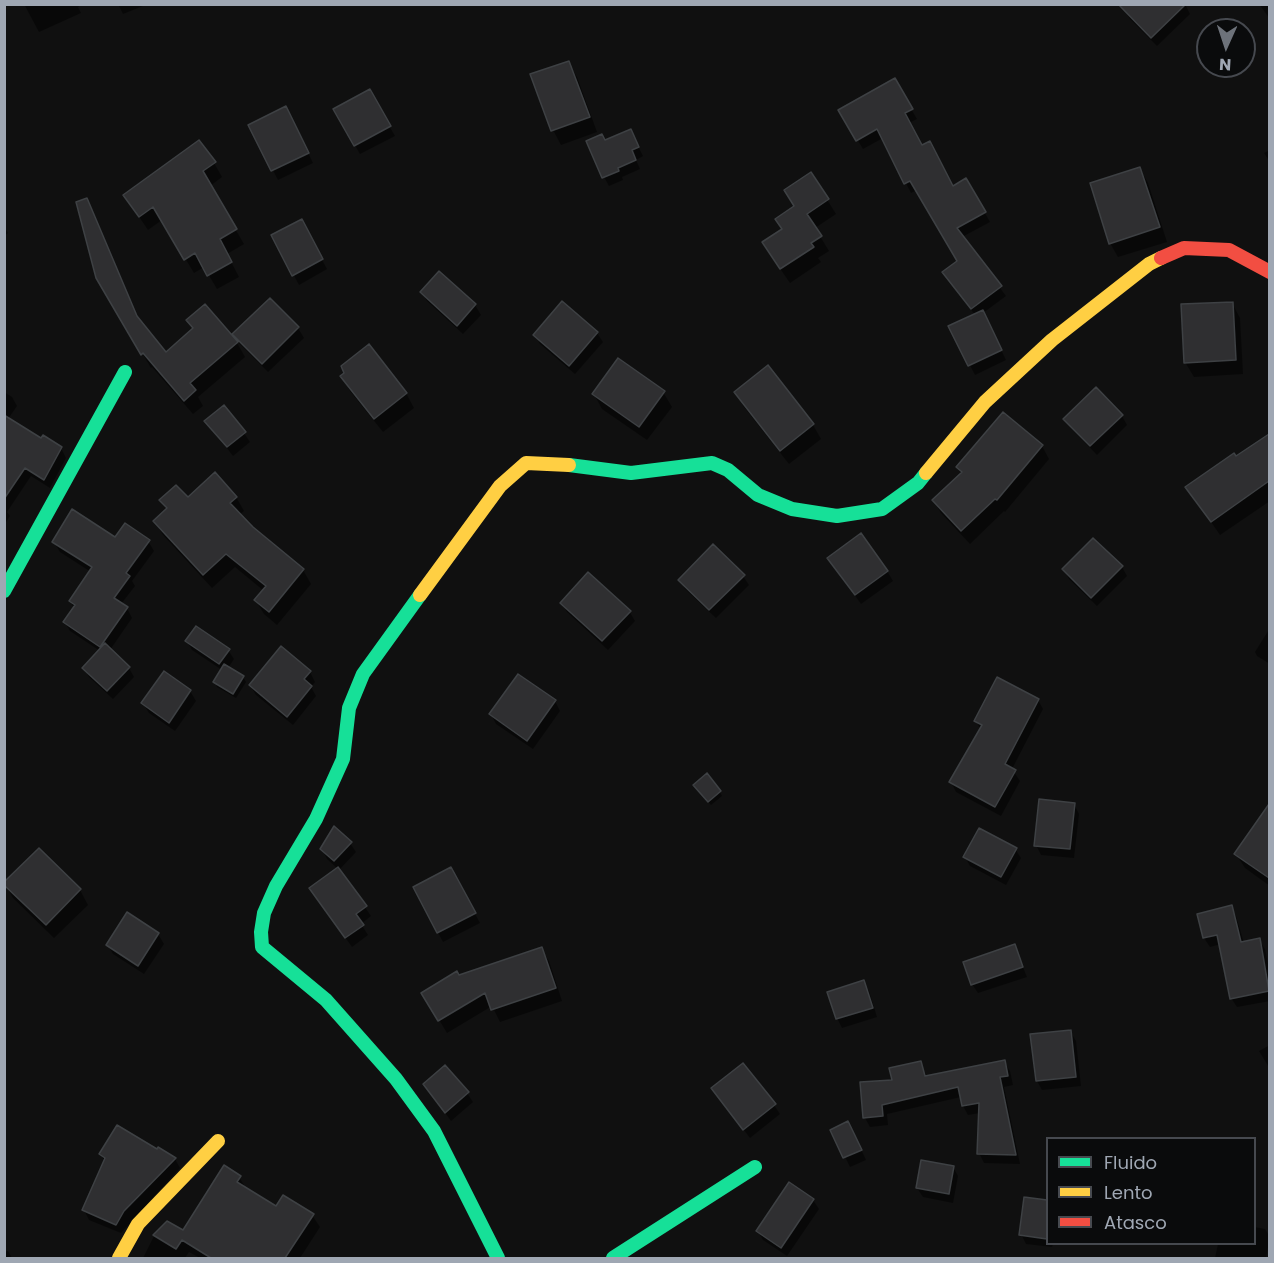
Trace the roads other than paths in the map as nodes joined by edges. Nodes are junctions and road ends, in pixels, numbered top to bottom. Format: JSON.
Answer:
{"nodes":[{"id":1,"x":1269,"y":272,"type":"edge"},
{"id":2,"x":125,"y":372,"type":"dead end"},
{"id":3,"x":4,"y":591,"type":"edge"},
{"id":4,"x":218,"y":1141,"type":"dead end"},
{"id":5,"x":755,"y":1167,"type":"dead end"},
{"id":6,"x":119,"y":1258,"type":"edge"},
{"id":7,"x":498,"y":1258,"type":"edge"},
{"id":8,"x":613,"y":1258,"type":"edge"}],
"edges":[{"from":1,"to":7,"type":"street"},
{"from":2,"to":3,"type":"street"},
{"from":4,"to":6,"type":"street"},
{"from":5,"to":8,"type":"street"}]}
